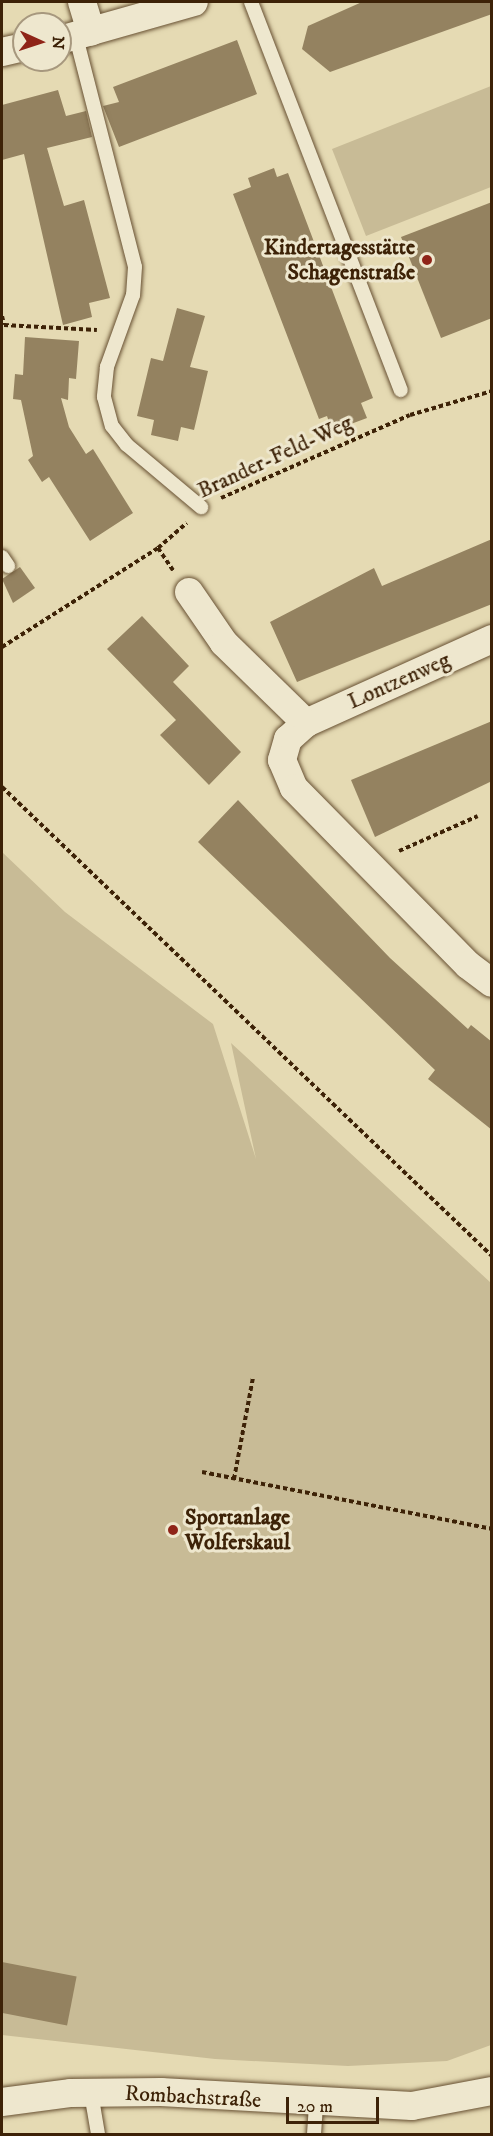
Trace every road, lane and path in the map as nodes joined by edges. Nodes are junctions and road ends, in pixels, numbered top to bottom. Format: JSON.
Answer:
{"nodes":[{"id":1,"x":82,"y":2,"type":"edge"},
{"id":2,"x":194,"y":2,"type":"edge"},
{"id":3,"x":251,"y":2,"type":"edge"},
{"id":4,"x":76,"y":37,"type":"edge"},
{"id":5,"x":2,"y":316,"type":"edge"},
{"id":6,"x":122,"y":332,"type":"junction"},
{"id":7,"x":401,"y":390,"type":"dead end"},
{"id":8,"x":492,"y":391,"type":"edge"},
{"id":9,"x":201,"y":507,"type":"junction"},
{"id":10,"x":189,"y":592,"type":"dead end"},
{"id":11,"x":492,"y":639,"type":"edge"},
{"id":12,"x":2,"y":648,"type":"edge"},
{"id":13,"x":306,"y":723,"type":"junction"},
{"id":14,"x":2,"y":787,"type":"edge"},
{"id":15,"x":478,"y":816,"type":"dead end"},
{"id":16,"x":368,"y":865,"type":"junction"},
{"id":17,"x":492,"y":983,"type":"edge"},
{"id":18,"x":492,"y":1256,"type":"edge"},
{"id":19,"x":253,"y":1377,"type":"dead end"},
{"id":20,"x":201,"y":1472,"type":"dead end"},
{"id":21,"x":234,"y":1479,"type":"junction"},
{"id":22,"x":492,"y":1529,"type":"edge"},
{"id":23,"x":492,"y":2091,"type":"edge"},
{"id":24,"x":91,"y":2093,"type":"junction"},
{"id":25,"x":2,"y":2102,"type":"edge"},
{"id":26,"x":316,"y":2104,"type":"junction"},
{"id":27,"x":98,"y":2134,"type":"edge"},
{"id":28,"x":314,"y":2134,"type":"edge"}],
"edges":[{"from":1,"to":4,"type":"street"},
{"from":2,"to":4,"type":"street"},
{"from":3,"to":7,"type":"lane"},
{"from":4,"to":6,"type":"lane"},
{"from":5,"to":6,"type":"path"},
{"from":6,"to":9,"type":"lane"},
{"from":8,"to":9,"type":"path","name":"Brander-Feld-Weg"},
{"from":9,"to":12,"type":"path","name":"Brander-Feld-Weg"},
{"from":10,"to":13,"type":"street"},
{"from":11,"to":13,"type":"street","name":"Lontzenweg"},
{"from":13,"to":16,"type":"street","name":"Lontzenweg"},
{"from":14,"to":18,"type":"path"},
{"from":15,"to":16,"type":"path"},
{"from":16,"to":17,"type":"street","name":"Lontzenweg"},
{"from":19,"to":21,"type":"path"},
{"from":20,"to":21,"type":"path"},
{"from":21,"to":22,"type":"path"},
{"from":23,"to":26,"type":"street","name":"Rombachstraße"},
{"from":24,"to":25,"type":"street","name":"Rombachstraße"},
{"from":24,"to":26,"type":"street","name":"Rombachstraße"},
{"from":24,"to":27,"type":"lane"},
{"from":26,"to":28,"type":"lane"}]}
